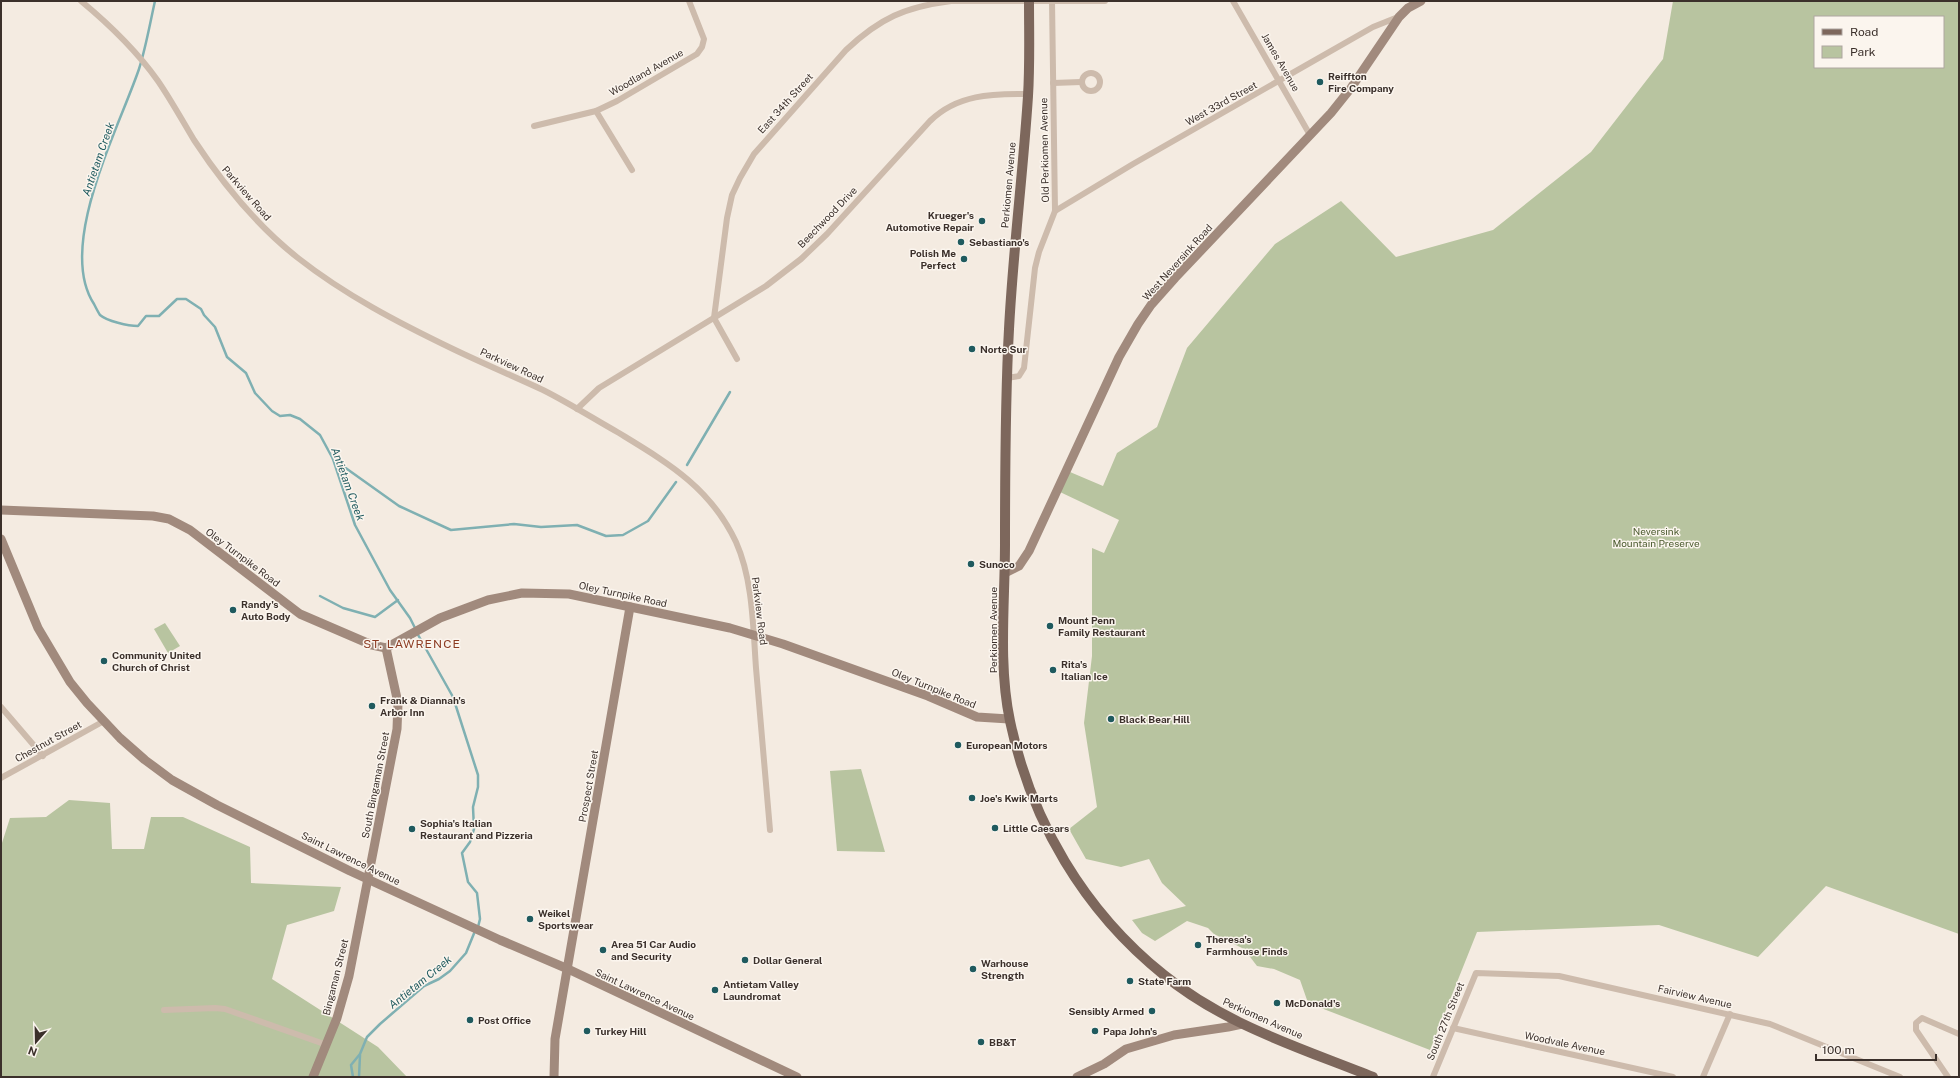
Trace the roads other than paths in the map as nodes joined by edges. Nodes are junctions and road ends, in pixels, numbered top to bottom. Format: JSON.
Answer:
{"nodes":[{"id":1,"x":81,"y":1,"type":"edge"},
{"id":2,"x":689,"y":1,"type":"edge"},
{"id":3,"x":1029,"y":1,"type":"edge"},
{"id":4,"x":1105,"y":1,"type":"edge"},
{"id":5,"x":1233,"y":1,"type":"edge"},
{"id":6,"x":1421,"y":1,"type":"edge"},
{"id":7,"x":1052,"y":2,"type":"edge"},
{"id":8,"x":1399,"y":17,"type":"junction"},
{"id":9,"x":1280,"y":80,"type":"junction"},
{"id":10,"x":1082,"y":82,"type":"dead end"},
{"id":11,"x":1053,"y":83,"type":"junction"},
{"id":12,"x":1028,"y":94,"type":"junction"},
{"id":13,"x":596,"y":111,"type":"junction"},
{"id":14,"x":534,"y":126,"type":"dead end"},
{"id":15,"x":1310,"y":134,"type":"junction"},
{"id":16,"x":632,"y":170,"type":"dead end"},
{"id":17,"x":1055,"y":211,"type":"junction"},
{"id":18,"x":714,"y":318,"type":"junction"},
{"id":19,"x":737,"y":359,"type":"dead end"},
{"id":20,"x":1007,"y":378,"type":"junction"},
{"id":21,"x":577,"y":409,"type":"junction"},
{"id":22,"x":1,"y":510,"type":"edge"},
{"id":23,"x":1,"y":539,"type":"edge"},
{"id":24,"x":1005,"y":573,"type":"junction"},
{"id":25,"x":630,"y":607,"type":"junction"},
{"id":26,"x":754,"y":635,"type":"junction"},
{"id":27,"x":386,"y":648,"type":"junction"},
{"id":28,"x":1,"y":707,"type":"edge"},
{"id":29,"x":1009,"y":719,"type":"junction"},
{"id":30,"x":104,"y":721,"type":"junction"},
{"id":31,"x":43,"y":756,"type":"junction"},
{"id":32,"x":1,"y":778,"type":"edge"},
{"id":33,"x":770,"y":830,"type":"dead end"},
{"id":34,"x":368,"y":879,"type":"junction"},
{"id":35,"x":568,"y":969,"type":"junction"},
{"id":36,"x":1476,"y":973,"type":"joint"},
{"id":37,"x":164,"y":1010,"type":"dead end"},
{"id":38,"x":1730,"y":1014,"type":"junction"},
{"id":39,"x":1242,"y":1024,"type":"junction"},
{"id":40,"x":1454,"y":1028,"type":"junction"},
{"id":41,"x":1959,"y":1034,"type":"edge"},
{"id":42,"x":327,"y":1045,"type":"junction"},
{"id":43,"x":313,"y":1077,"type":"edge"},
{"id":44,"x":554,"y":1077,"type":"edge"},
{"id":45,"x":797,"y":1077,"type":"edge"},
{"id":46,"x":1077,"y":1077,"type":"edge"},
{"id":47,"x":1374,"y":1077,"type":"edge"},
{"id":48,"x":1434,"y":1077,"type":"edge"},
{"id":49,"x":1673,"y":1077,"type":"edge"},
{"id":50,"x":1703,"y":1077,"type":"edge"},
{"id":51,"x":1900,"y":1077,"type":"edge"},
{"id":52,"x":1948,"y":1077,"type":"edge"}],
"edges":[{"from":1,"to":21,"type":"street","name":"Parkview Road"},
{"from":2,"to":13,"type":"street","name":"Woodland Avenue"},
{"from":3,"to":7,"type":"street","name":"East 34th Street"},
{"from":3,"to":12,"type":"main road","name":"Perkiomen Avenue"},
{"from":3,"to":18,"type":"street","name":"East 34th Street"},
{"from":4,"to":7,"type":"street","name":"East 34th Street"},
{"from":5,"to":9,"type":"street","name":"James Avenue"},
{"from":6,"to":8,"type":"street","name":"West Neversink Road"},
{"from":7,"to":11,"type":"street","name":"Old Perkiomen Avenue"},
{"from":8,"to":9,"type":"street","name":"West 33rd Street"},
{"from":8,"to":15,"type":"street","name":"West Neversink Road"},
{"from":9,"to":15,"type":"street","name":"James Avenue"},
{"from":9,"to":17,"type":"street","name":"West 33rd Street"},
{"from":10,"to":11,"type":"street"},
{"from":11,"to":17,"type":"street","name":"Old Perkiomen Avenue"},
{"from":12,"to":18,"type":"street","name":"Beechwood Drive"},
{"from":12,"to":20,"type":"main road","name":"Perkiomen Avenue"},
{"from":13,"to":14,"type":"street","name":"Woodland Avenue"},
{"from":13,"to":16,"type":"street"},
{"from":15,"to":24,"type":"street","name":"West Neversink Road"},
{"from":17,"to":20,"type":"street","name":"Old Perkiomen Avenue"},
{"from":18,"to":19,"type":"street"},
{"from":18,"to":21,"type":"street","name":"Beechwood Drive"},
{"from":20,"to":24,"type":"main road","name":"Perkiomen Avenue"},
{"from":21,"to":26,"type":"street","name":"Parkview Road"},
{"from":22,"to":27,"type":"street","name":"Oley Turnpike Road"},
{"from":23,"to":30,"type":"street","name":"Saint Lawrence Avenue"},
{"from":24,"to":29,"type":"main road","name":"Perkiomen Avenue"},
{"from":25,"to":26,"type":"street","name":"Oley Turnpike Road"},
{"from":25,"to":27,"type":"street","name":"Oley Turnpike Road"},
{"from":25,"to":35,"type":"street","name":"Prospect Street"},
{"from":26,"to":29,"type":"street","name":"Oley Turnpike Road"},
{"from":26,"to":33,"type":"street","name":"Parkview Road"},
{"from":27,"to":34,"type":"street","name":"South Bingaman Street"},
{"from":28,"to":31,"type":"street"},
{"from":29,"to":39,"type":"main road","name":"Perkiomen Avenue"},
{"from":30,"to":31,"type":"street","name":"Chestnut Street"},
{"from":30,"to":34,"type":"street","name":"Saint Lawrence Avenue"},
{"from":31,"to":32,"type":"street","name":"Chestnut Street"},
{"from":34,"to":35,"type":"street","name":"Saint Lawrence Avenue"},
{"from":34,"to":42,"type":"street","name":"Bingaman Street"},
{"from":35,"to":44,"type":"street","name":"Prospect Street"},
{"from":35,"to":45,"type":"street","name":"Saint Lawrence Avenue"},
{"from":36,"to":38,"type":"street","name":"Fairview Avenue"},
{"from":36,"to":40,"type":"street","name":"South 27th Street"},
{"from":37,"to":42,"type":"street"},
{"from":38,"to":50,"type":"street"},
{"from":38,"to":51,"type":"street","name":"Fairview Avenue"},
{"from":39,"to":46,"type":"street"},
{"from":39,"to":47,"type":"main road","name":"Perkiomen Avenue"},
{"from":40,"to":48,"type":"street","name":"South 27th Street"},
{"from":40,"to":49,"type":"street","name":"Woodvale Avenue"},
{"from":41,"to":52,"type":"street"},
{"from":42,"to":43,"type":"street","name":"Bingaman Street"}]}
